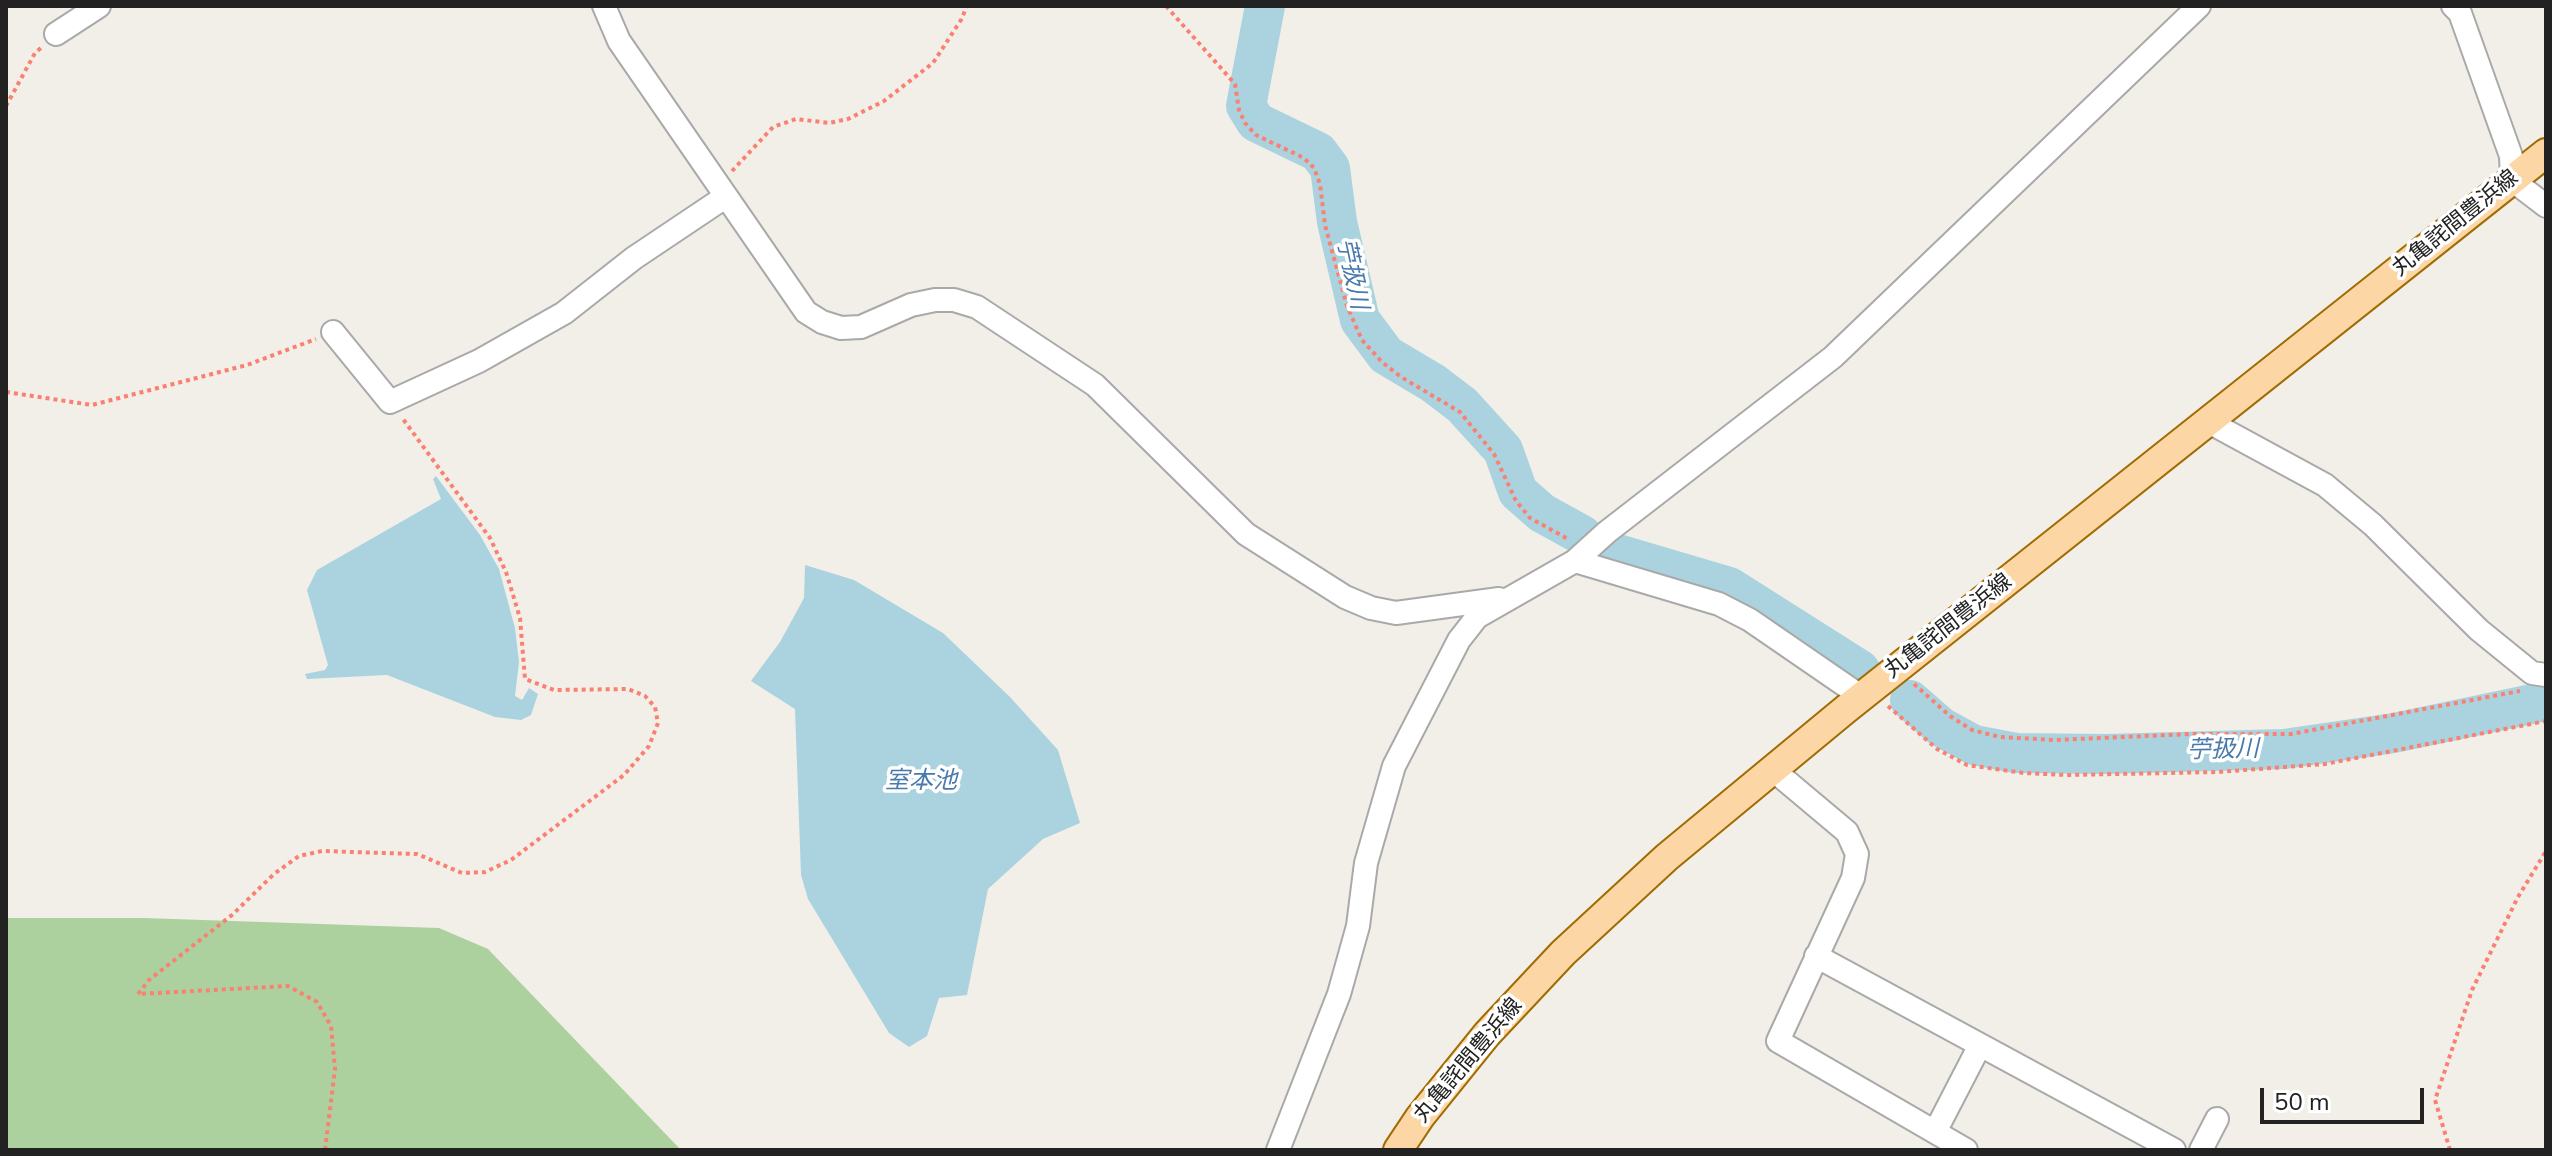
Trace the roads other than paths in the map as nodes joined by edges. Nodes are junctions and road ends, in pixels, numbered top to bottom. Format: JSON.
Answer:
{"nodes":[{"id":1,"x":99,"y":6,"type":"edge"},
{"id":2,"x":604,"y":6,"type":"edge"},
{"id":3,"x":2199,"y":6,"type":"edge"},
{"id":4,"x":2453,"y":6,"type":"edge"},
{"id":5,"x":56,"y":34,"type":"road end"},
{"id":6,"x":2546,"y":153,"type":"edge"},
{"id":7,"x":2512,"y":180,"type":"junction"},
{"id":8,"x":721,"y":191,"type":"junction"},
{"id":9,"x":2546,"y":206,"type":"edge"},
{"id":10,"x":333,"y":332,"type":"road end"},
{"id":11,"x":2209,"y":422,"type":"junction"},
{"id":12,"x":1581,"y":555,"type":"junction"},
{"id":13,"x":1513,"y":597,"type":"junction"},
{"id":14,"x":2538,"y":682,"type":"edge"},
{"id":15,"x":1874,"y":700,"type":"junction"},
{"id":16,"x":1772,"y":769,"type":"junction"},
{"id":17,"x":1816,"y":956,"type":"junction"},
{"id":18,"x":1980,"y":1045,"type":"junction"},
{"id":19,"x":2217,"y":1119,"type":"dead end"},
{"id":20,"x":1935,"y":1132,"type":"junction"},
{"id":21,"x":1277,"y":1149,"type":"edge"},
{"id":22,"x":1398,"y":1150,"type":"edge"},
{"id":23,"x":1966,"y":1150,"type":"edge"},
{"id":24,"x":2174,"y":1150,"type":"edge"},
{"id":25,"x":2201,"y":1150,"type":"edge"}],
"edges":[{"from":1,"to":5,"type":"street"},
{"from":2,"to":8,"type":"street"},
{"from":3,"to":12,"type":"street"},
{"from":4,"to":7,"type":"street"},
{"from":6,"to":7,"type":"main road","name":"丸亀詫間豊浜線"},
{"from":7,"to":9,"type":"street"},
{"from":7,"to":11,"type":"main road","name":"丸亀詫間豊浜線"},
{"from":8,"to":10,"type":"street"},
{"from":8,"to":13,"type":"street"},
{"from":11,"to":14,"type":"street"},
{"from":11,"to":15,"type":"main road","name":"丸亀詫間豊浜線"},
{"from":12,"to":13,"type":"street"},
{"from":12,"to":15,"type":"street"},
{"from":13,"to":21,"type":"street"},
{"from":15,"to":16,"type":"main road","name":"丸亀詫間豊浜線"},
{"from":16,"to":17,"type":"street"},
{"from":16,"to":22,"type":"main road","name":"丸亀詫間豊浜線"},
{"from":17,"to":18,"type":"street"},
{"from":17,"to":20,"type":"street"},
{"from":18,"to":20,"type":"street"},
{"from":18,"to":24,"type":"street"},
{"from":19,"to":25,"type":"street"},
{"from":20,"to":23,"type":"street"}]}
